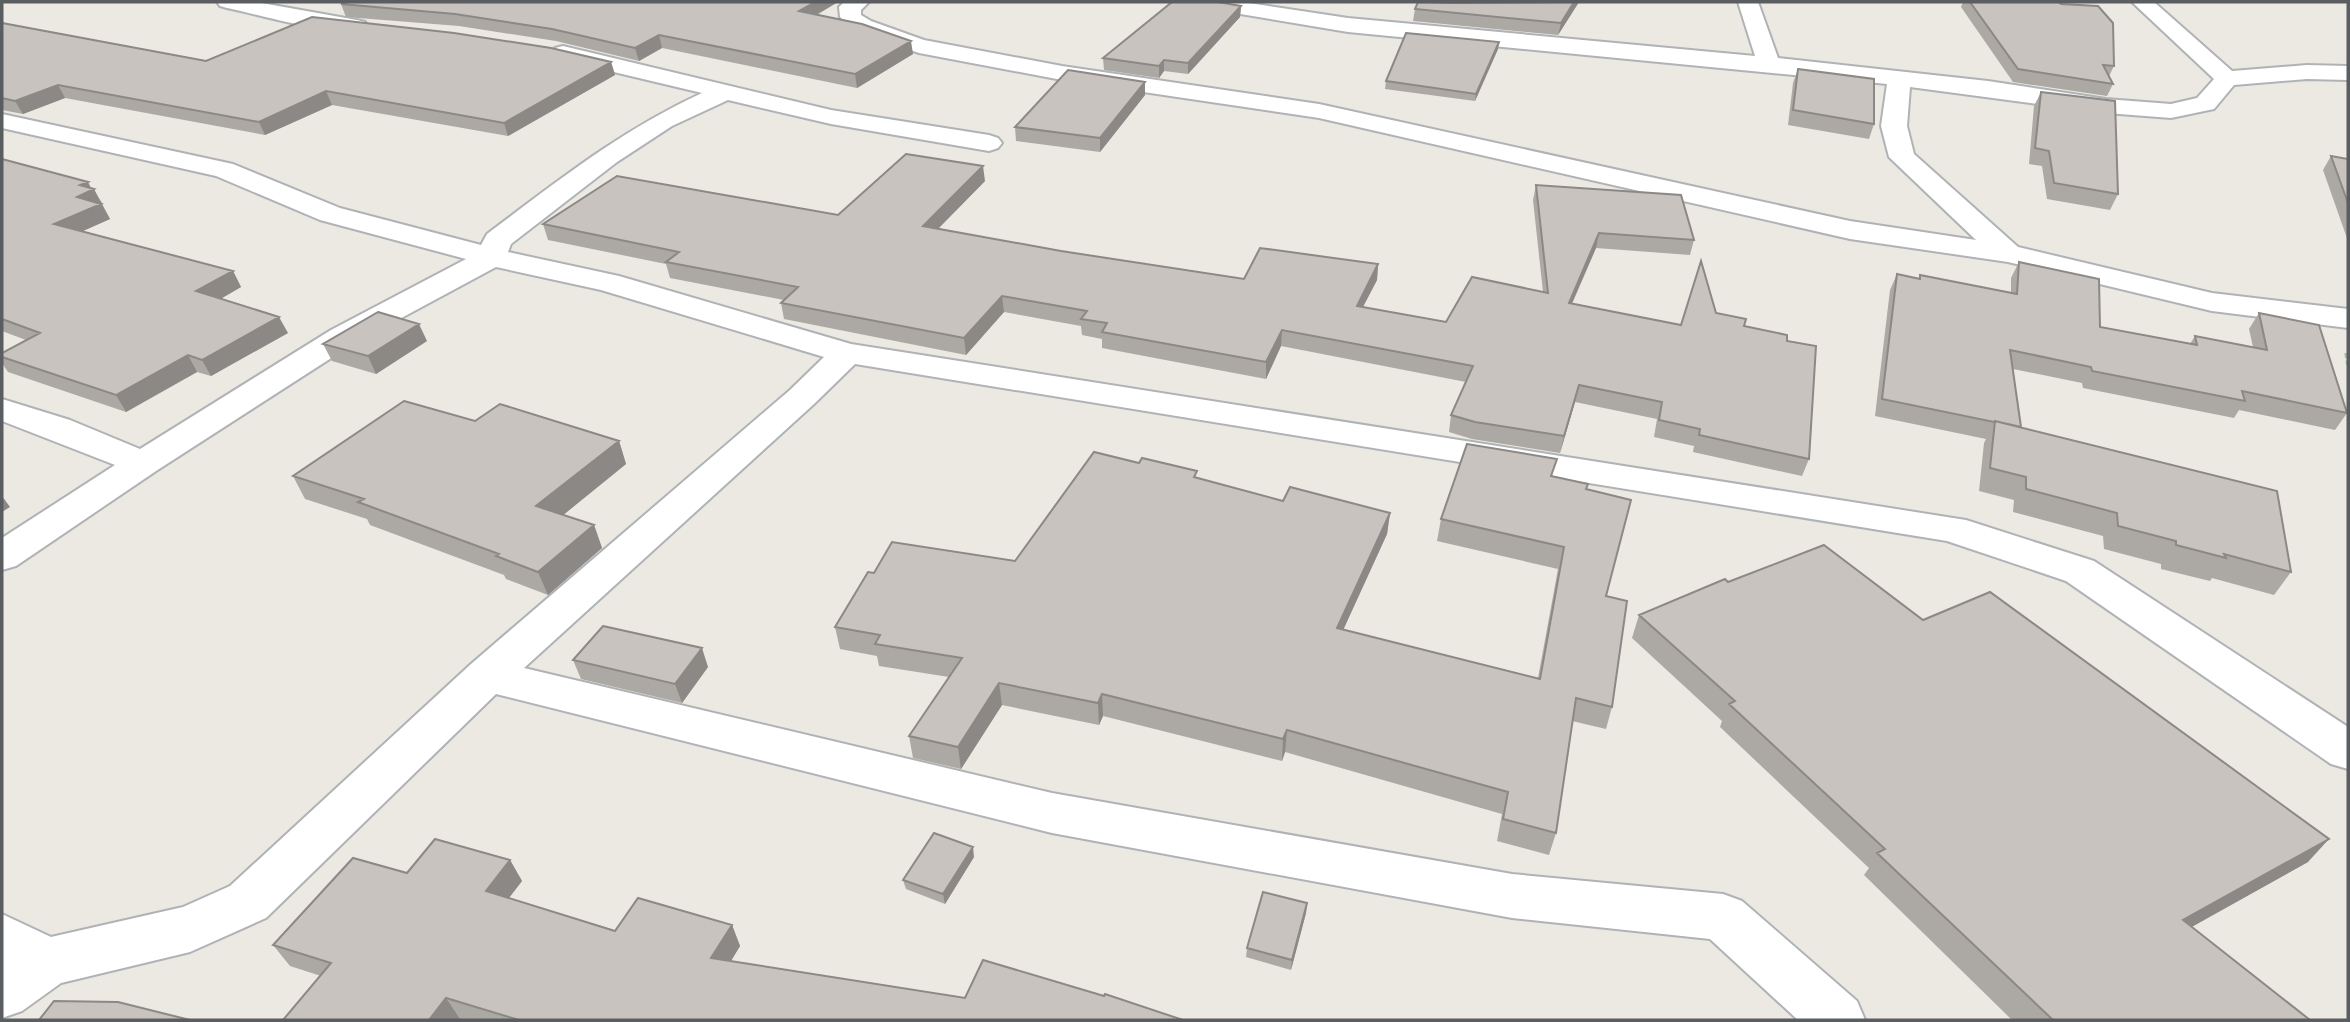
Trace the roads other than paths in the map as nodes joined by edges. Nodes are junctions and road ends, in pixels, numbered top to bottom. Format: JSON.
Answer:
{"nodes":[{"id":1,"x":227,"y":2,"type":"edge"},
{"id":2,"x":859,"y":2,"type":"edge"},
{"id":3,"x":1204,"y":2,"type":"edge"},
{"id":4,"x":1748,"y":2,"type":"edge"},
{"id":5,"x":2142,"y":2,"type":"edge"},
{"id":6,"x":384,"y":29,"type":"edge"},
{"id":7,"x":541,"y":49,"type":"edge"},
{"id":8,"x":1769,"y":64,"type":"junction"},
{"id":9,"x":2348,"y":73,"type":"edge"},
{"id":10,"x":1899,"y":78,"type":"junction"},
{"id":11,"x":2227,"y":78,"type":"junction"},
{"id":12,"x":725,"y":92,"type":"junction"},
{"id":13,"x":2,"y":121,"type":"edge"},
{"id":14,"x":989,"y":143,"type":"dead end"},
{"id":15,"x":2008,"y":253,"type":"junction"},
{"id":16,"x":492,"y":257,"type":"junction"},
{"id":17,"x":2348,"y":319,"type":"edge"},
{"id":18,"x":847,"y":353,"type":"junction"},
{"id":19,"x":2,"y":409,"type":"edge"},
{"id":20,"x":143,"y":463,"type":"junction"},
{"id":21,"x":2,"y":557,"type":"edge"},
{"id":22,"x":487,"y":676,"type":"junction"},
{"id":23,"x":2348,"y":751,"type":"edge"},
{"id":24,"x":24,"y":950,"type":"edge"},
{"id":25,"x":2,"y":993,"type":"edge"},
{"id":26,"x":1837,"y":1020,"type":"edge"}],
"edges":[{"from":1,"to":6,"type":"street"},
{"from":2,"to":15,"type":"street"},
{"from":3,"to":8,"type":"street"},
{"from":4,"to":8,"type":"street"},
{"from":5,"to":11,"type":"street"},
{"from":7,"to":12,"type":"street"},
{"from":8,"to":10,"type":"street"},
{"from":9,"to":11,"type":"street"},
{"from":10,"to":11,"type":"street"},
{"from":10,"to":15,"type":"street"},
{"from":12,"to":14,"type":"street"},
{"from":12,"to":16,"type":"street"},
{"from":13,"to":16,"type":"street"},
{"from":15,"to":17,"type":"street"},
{"from":16,"to":18,"type":"street"},
{"from":16,"to":20,"type":"street"},
{"from":18,"to":22,"type":"street"},
{"from":18,"to":23,"type":"street"},
{"from":19,"to":20,"type":"street"},
{"from":20,"to":21,"type":"street"},
{"from":22,"to":24,"type":"street"},
{"from":22,"to":26,"type":"street"},
{"from":24,"to":25,"type":"street"}]}
